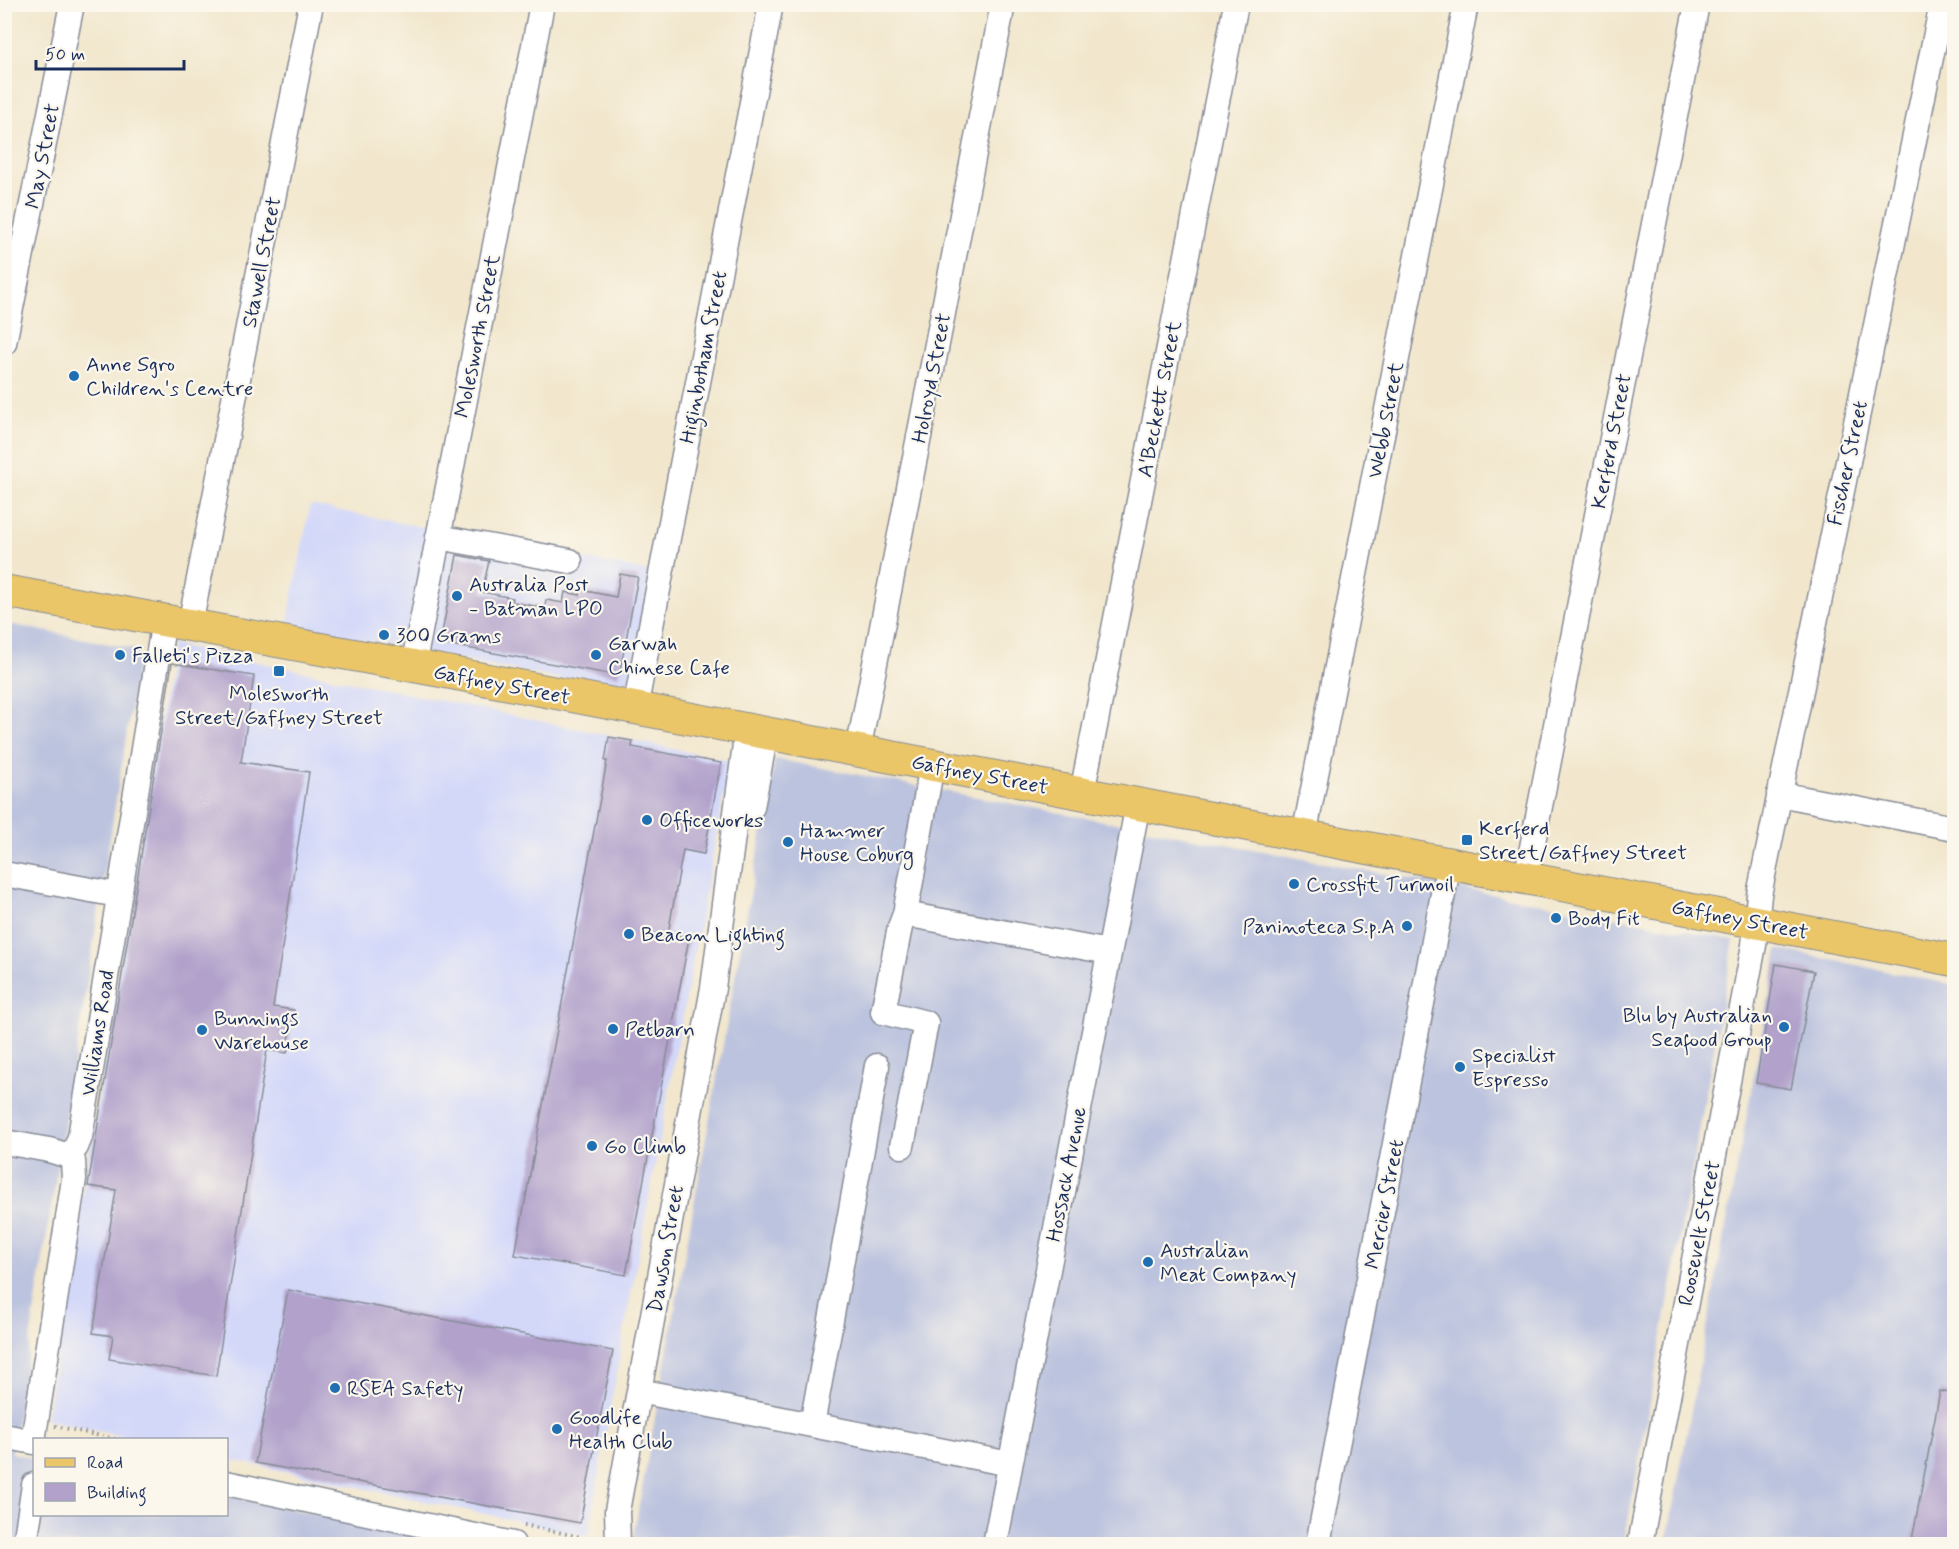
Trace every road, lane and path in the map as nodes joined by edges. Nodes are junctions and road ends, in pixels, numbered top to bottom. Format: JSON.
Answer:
{"nodes":[{"id":1,"x":72,"y":4,"type":"edge"},
{"id":2,"x":311,"y":4,"type":"edge"},
{"id":3,"x":542,"y":4,"type":"edge"},
{"id":4,"x":771,"y":4,"type":"edge"},
{"id":5,"x":1003,"y":4,"type":"edge"},
{"id":6,"x":1236,"y":4,"type":"edge"},
{"id":7,"x":1466,"y":4,"type":"edge"},
{"id":8,"x":1696,"y":4,"type":"edge"},
{"id":9,"x":1942,"y":4,"type":"edge"},
{"id":10,"x":4,"y":343,"type":"edge"},
{"id":11,"x":438,"y":537,"type":"junction"},
{"id":12,"x":570,"y":561,"type":"dead end"},
{"id":13,"x":4,"y":591,"type":"edge"},
{"id":14,"x":177,"y":623,"type":"junction"},
{"id":15,"x":413,"y":667,"type":"junction"},
{"id":16,"x":636,"y":709,"type":"junction"},
{"id":17,"x":756,"y":731,"type":"junction"},
{"id":18,"x":858,"y":752,"type":"junction"},
{"id":19,"x":932,"y":765,"type":"junction"},
{"id":20,"x":1082,"y":793,"type":"junction"},
{"id":21,"x":1779,"y":794,"type":"junction"},
{"id":22,"x":1137,"y":804,"type":"junction"},
{"id":23,"x":1954,"y":828,"type":"edge"},
{"id":24,"x":1304,"y":836,"type":"junction"},
{"id":25,"x":1449,"y":863,"type":"junction"},
{"id":26,"x":4,"y":874,"type":"edge"},
{"id":27,"x":1526,"y":878,"type":"junction"},
{"id":28,"x":118,"y":896,"type":"junction"},
{"id":29,"x":905,"y":914,"type":"junction"},
{"id":30,"x":1755,"y":922,"type":"junction"},
{"id":31,"x":1109,"y":952,"type":"junction"},
{"id":32,"x":1954,"y":960,"type":"edge"},
{"id":33,"x":877,"y":1066,"type":"dead end"},
{"id":34,"x":4,"y":1142,"type":"edge"},
{"id":35,"x":902,"y":1146,"type":"dead end"},
{"id":36,"x":69,"y":1156,"type":"junction"},
{"id":37,"x":639,"y":1391,"type":"junction"},
{"id":38,"x":812,"y":1425,"type":"junction"},
{"id":39,"x":35,"y":1435,"type":"edge"},
{"id":40,"x":4,"y":1436,"type":"edge"},
{"id":41,"x":85,"y":1438,"type":"edge"},
{"id":42,"x":1011,"y":1464,"type":"junction"},
{"id":43,"x":228,"y":1483,"type":"edge"},
{"id":44,"x":33,"y":1492,"type":"edge"},
{"id":45,"x":617,"y":1511,"type":"junction"},
{"id":46,"x":25,"y":1545,"type":"edge"},
{"id":47,"x":513,"y":1545,"type":"edge"},
{"id":48,"x":603,"y":1545,"type":"edge"},
{"id":49,"x":618,"y":1545,"type":"edge"},
{"id":50,"x":995,"y":1545,"type":"edge"},
{"id":51,"x":1318,"y":1545,"type":"edge"},
{"id":52,"x":1640,"y":1545,"type":"edge"}],
"edges":[{"from":1,"to":10,"type":"street","name":"May Street"},
{"from":2,"to":14,"type":"street","name":"Stawell Street"},
{"from":3,"to":11,"type":"street","name":"Molesworth Street"},
{"from":4,"to":16,"type":"street","name":"Higinbotham Street"},
{"from":5,"to":18,"type":"street","name":"Holroyd Street"},
{"from":6,"to":20,"type":"street","name":"A'Beckett Street"},
{"from":7,"to":24,"type":"street","name":"Webb Street"},
{"from":8,"to":27,"type":"street","name":"Kerferd Street"},
{"from":9,"to":21,"type":"street","name":"Fischer Street"},
{"from":11,"to":12,"type":"street"},
{"from":11,"to":15,"type":"street","name":"Molesworth Street"},
{"from":13,"to":14,"type":"main road","name":"Gaffney Street"},
{"from":14,"to":15,"type":"main road","name":"Gaffney Street"},
{"from":14,"to":28,"type":"street","name":"Williams Road"},
{"from":15,"to":16,"type":"main road","name":"Gaffney Street"},
{"from":16,"to":17,"type":"main road","name":"Gaffney Street"},
{"from":17,"to":18,"type":"main road","name":"Gaffney Street"},
{"from":17,"to":37,"type":"street","name":"Dawson Street"},
{"from":18,"to":19,"type":"main road","name":"Gaffney Street"},
{"from":19,"to":20,"type":"main road","name":"Gaffney Street"},
{"from":19,"to":29,"type":"street"},
{"from":20,"to":22,"type":"main road","name":"Gaffney Street"},
{"from":21,"to":23,"type":"street"},
{"from":21,"to":30,"type":"street","name":"Fischer Street"},
{"from":22,"to":24,"type":"main road","name":"Gaffney Street"},
{"from":22,"to":31,"type":"street","name":"Hossack Avenue"},
{"from":24,"to":25,"type":"main road","name":"Gaffney Street"},
{"from":25,"to":27,"type":"main road","name":"Gaffney Street"},
{"from":25,"to":51,"type":"street","name":"Mercier Street"},
{"from":26,"to":28,"type":"street"},
{"from":27,"to":30,"type":"main road","name":"Gaffney Street"},
{"from":28,"to":36,"type":"street","name":"Williams Road"},
{"from":29,"to":31,"type":"street"},
{"from":29,"to":35,"type":"street"},
{"from":30,"to":32,"type":"main road","name":"Gaffney Street"},
{"from":30,"to":52,"type":"street","name":"Roosevelt Street"},
{"from":31,"to":42,"type":"street","name":"Hossack Avenue"},
{"from":33,"to":38,"type":"street"},
{"from":34,"to":36,"type":"street"},
{"from":36,"to":39,"type":"street"},
{"from":37,"to":38,"type":"street"},
{"from":37,"to":45,"type":"street","name":"Dawson Street"},
{"from":38,"to":42,"type":"street"},
{"from":39,"to":40,"type":"street"},
{"from":39,"to":41,"type":"path"},
{"from":42,"to":50,"type":"street","name":"Hossack Avenue"},
{"from":43,"to":47,"type":"street"},
{"from":44,"to":46,"type":"street"},
{"from":45,"to":48,"type":"street","name":"Dawson Street"},
{"from":45,"to":49,"type":"street","name":"Dawson Street"}]}
